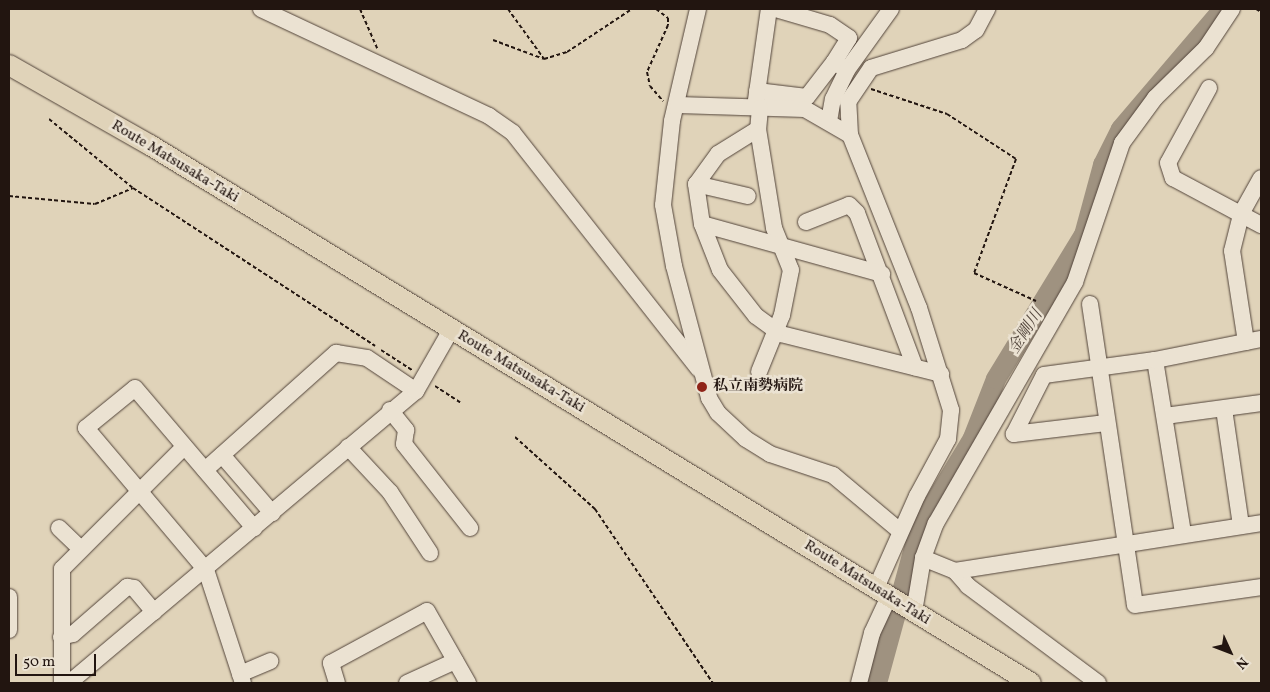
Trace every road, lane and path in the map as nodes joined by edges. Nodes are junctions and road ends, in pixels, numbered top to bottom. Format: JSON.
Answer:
{"nodes":[{"id":1,"x":261,"y":9,"type":"edge"},
{"id":2,"x":360,"y":9,"type":"edge"},
{"id":3,"x":508,"y":9,"type":"edge"},
{"id":4,"x":632,"y":9,"type":"edge"},
{"id":5,"x":656,"y":9,"type":"edge"},
{"id":6,"x":698,"y":9,"type":"edge"},
{"id":7,"x":769,"y":9,"type":"edge"},
{"id":8,"x":776,"y":9,"type":"edge"},
{"id":9,"x":891,"y":9,"type":"edge"},
{"id":10,"x":987,"y":9,"type":"edge"},
{"id":11,"x":1232,"y":9,"type":"edge"},
{"id":12,"x":1256,"y":9,"type":"edge"},
{"id":13,"x":1261,"y":12,"type":"edge"},
{"id":14,"x":493,"y":40,"type":"dead end"},
{"id":15,"x":544,"y":59,"type":"junction"},
{"id":16,"x":9,"y":65,"type":"edge"},
{"id":17,"x":382,"y":66,"type":"junction"},
{"id":18,"x":841,"y":66,"type":"junction"},
{"id":19,"x":857,"y":84,"type":"junction"},
{"id":20,"x":1208,"y":88,"type":"dead end"},
{"id":21,"x":757,"y":91,"type":"junction"},
{"id":22,"x":678,"y":105,"type":"junction"},
{"id":23,"x":758,"y":108,"type":"junction"},
{"id":24,"x":49,"y":119,"type":"dead end"},
{"id":25,"x":672,"y":121,"type":"junction"},
{"id":26,"x":829,"y":121,"type":"junction"},
{"id":27,"x":758,"y":129,"type":"junction"},
{"id":28,"x":850,"y":134,"type":"junction"},
{"id":29,"x":1261,"y":178,"type":"edge"},
{"id":30,"x":696,"y":184,"type":"junction"},
{"id":31,"x":133,"y":188,"type":"junction"},
{"id":32,"x":9,"y":196,"type":"edge"},
{"id":33,"x":748,"y":196,"type":"dead end"},
{"id":34,"x":1241,"y":214,"type":"junction"},
{"id":35,"x":806,"y":222,"type":"dead end"},
{"id":36,"x":702,"y":224,"type":"junction"},
{"id":37,"x":1261,"y":225,"type":"edge"},
{"id":38,"x":782,"y":245,"type":"junction"},
{"id":39,"x":882,"y":274,"type":"junction"},
{"id":40,"x":1036,"y":301,"type":"dead end"},
{"id":41,"x":1090,"y":304,"type":"dead end"},
{"id":42,"x":451,"y":330,"type":"junction"},
{"id":43,"x":776,"y":331,"type":"junction"},
{"id":44,"x":1254,"y":340,"type":"edge"},
{"id":45,"x":1155,"y":360,"type":"junction"},
{"id":46,"x":915,"y":367,"type":"junction"},
{"id":47,"x":1100,"y":367,"type":"junction"},
{"id":48,"x":700,"y":370,"type":"junction"},
{"id":49,"x":759,"y":372,"type":"dead end"},
{"id":50,"x":941,"y":374,"type":"junction"},
{"id":51,"x":420,"y":385,"type":"junction"},
{"id":52,"x":460,"y":402,"type":"dead end"},
{"id":53,"x":1261,"y":403,"type":"edge"},
{"id":54,"x":1224,"y":409,"type":"junction"},
{"id":55,"x":390,"y":410,"type":"junction"},
{"id":56,"x":1165,"y":416,"type":"junction"},
{"id":57,"x":1106,"y":423,"type":"junction"},
{"id":58,"x":515,"y":438,"type":"dead end"},
{"id":59,"x":184,"y":446,"type":"junction"},
{"id":60,"x":348,"y":447,"type":"junction"},
{"id":61,"x":222,"y":456,"type":"junction"},
{"id":62,"x":205,"y":470,"type":"junction"},
{"id":63,"x":138,"y":488,"type":"junction"},
{"id":64,"x":272,"y":513,"type":"junction"},
{"id":65,"x":1261,"y":523,"type":"edge"},
{"id":66,"x":1241,"y":526,"type":"junction"},
{"id":67,"x":58,"y":528,"type":"dead end"},
{"id":68,"x":254,"y":528,"type":"junction"},
{"id":69,"x":470,"y":528,"type":"dead end"},
{"id":70,"x":900,"y":531,"type":"junction"},
{"id":71,"x":1183,"y":533,"type":"junction"},
{"id":72,"x":1125,"y":543,"type":"junction"},
{"id":73,"x":81,"y":549,"type":"junction"},
{"id":74,"x":430,"y":552,"type":"dead end"},
{"id":75,"x":923,"y":558,"type":"junction"},
{"id":76,"x":206,"y":570,"type":"junction"},
{"id":77,"x":956,"y":571,"type":"junction"},
{"id":78,"x":1261,"y":587,"type":"edge"},
{"id":79,"x":9,"y":597,"type":"edge"},
{"id":80,"x":896,"y":601,"type":"junction"},
{"id":81,"x":154,"y":612,"type":"junction"},
{"id":82,"x":9,"y":630,"type":"edge"},
{"id":83,"x":60,"y":637,"type":"junction"},
{"id":84,"x":270,"y":661,"type":"dead end"},
{"id":85,"x":455,"y":661,"type":"junction"},
{"id":86,"x":242,"y":679,"type":"edge"},
{"id":87,"x":62,"y":683,"type":"edge"},
{"id":88,"x":69,"y":683,"type":"edge"},
{"id":89,"x":338,"y":683,"type":"edge"},
{"id":90,"x":407,"y":683,"type":"edge"},
{"id":91,"x":468,"y":683,"type":"edge"},
{"id":92,"x":713,"y":683,"type":"edge"},
{"id":93,"x":859,"y":683,"type":"edge"},
{"id":94,"x":1031,"y":683,"type":"edge"},
{"id":95,"x":1098,"y":683,"type":"edge"}],
"edges":[{"from":1,"to":17,"type":"street"},
{"from":2,"to":17,"type":"path"},
{"from":3,"to":15,"type":"path"},
{"from":4,"to":15,"type":"path"},
{"from":5,"to":25,"type":"path"},
{"from":6,"to":22,"type":"street"},
{"from":7,"to":21,"type":"street"},
{"from":8,"to":18,"type":"street"},
{"from":9,"to":18,"type":"street"},
{"from":10,"to":19,"type":"street"},
{"from":11,"to":75,"type":"street"},
{"from":12,"to":13,"type":"path"},
{"from":14,"to":15,"type":"path"},
{"from":16,"to":42,"type":"main road","name":"Route Matsusaka-Taki"},
{"from":17,"to":48,"type":"street"},
{"from":18,"to":21,"type":"street"},
{"from":18,"to":26,"type":"street"},
{"from":19,"to":28,"type":"street"},
{"from":19,"to":40,"type":"path"},
{"from":20,"to":34,"type":"street"},
{"from":21,"to":23,"type":"street"},
{"from":22,"to":23,"type":"street"},
{"from":22,"to":25,"type":"street"},
{"from":23,"to":26,"type":"street"},
{"from":23,"to":27,"type":"street"},
{"from":24,"to":31,"type":"path"},
{"from":25,"to":48,"type":"street"},
{"from":26,"to":28,"type":"street"},
{"from":27,"to":30,"type":"street"},
{"from":27,"to":38,"type":"street"},
{"from":28,"to":50,"type":"street"},
{"from":29,"to":34,"type":"street"},
{"from":30,"to":33,"type":"street"},
{"from":30,"to":36,"type":"street"},
{"from":31,"to":32,"type":"path"},
{"from":31,"to":51,"type":"path"},
{"from":34,"to":37,"type":"street"},
{"from":34,"to":44,"type":"street"},
{"from":35,"to":39,"type":"street"},
{"from":36,"to":38,"type":"street"},
{"from":36,"to":43,"type":"street"},
{"from":38,"to":39,"type":"street"},
{"from":38,"to":43,"type":"street"},
{"from":39,"to":46,"type":"street"},
{"from":41,"to":47,"type":"street"},
{"from":42,"to":51,"type":"street"},
{"from":42,"to":80,"type":"main road","name":"Route Matsusaka-Taki"},
{"from":43,"to":46,"type":"street"},
{"from":43,"to":49,"type":"street"},
{"from":44,"to":45,"type":"street"},
{"from":45,"to":47,"type":"street"},
{"from":45,"to":56,"type":"street"},
{"from":46,"to":50,"type":"street"},
{"from":47,"to":57,"type":"street"},
{"from":47,"to":57,"type":"street"},
{"from":48,"to":70,"type":"street"},
{"from":50,"to":70,"type":"street"},
{"from":51,"to":52,"type":"path"},
{"from":51,"to":55,"type":"street"},
{"from":51,"to":61,"type":"street"},
{"from":53,"to":54,"type":"street"},
{"from":54,"to":56,"type":"street"},
{"from":54,"to":66,"type":"street"},
{"from":55,"to":60,"type":"street"},
{"from":55,"to":69,"type":"street"},
{"from":56,"to":71,"type":"street"},
{"from":57,"to":72,"type":"street"},
{"from":58,"to":92,"type":"path"},
{"from":59,"to":62,"type":"street"},
{"from":59,"to":63,"type":"street"},
{"from":59,"to":63,"type":"street"},
{"from":60,"to":64,"type":"street"},
{"from":60,"to":74,"type":"street"},
{"from":61,"to":62,"type":"street"},
{"from":61,"to":64,"type":"street"},
{"from":62,"to":68,"type":"street"},
{"from":63,"to":73,"type":"street"},
{"from":63,"to":76,"type":"street"},
{"from":64,"to":68,"type":"street"},
{"from":65,"to":66,"type":"street"},
{"from":66,"to":71,"type":"street"},
{"from":67,"to":73,"type":"street"},
{"from":68,"to":76,"type":"street"},
{"from":70,"to":80,"type":"street"},
{"from":71,"to":72,"type":"street"},
{"from":72,"to":77,"type":"street"},
{"from":72,"to":78,"type":"street"},
{"from":73,"to":83,"type":"street"},
{"from":75,"to":77,"type":"street"},
{"from":75,"to":80,"type":"street"},
{"from":76,"to":81,"type":"street"},
{"from":76,"to":86,"type":"street"},
{"from":77,"to":95,"type":"street"},
{"from":79,"to":82,"type":"street"},
{"from":80,"to":93,"type":"street"},
{"from":80,"to":94,"type":"main road","name":"Route Matsusaka-Taki"},
{"from":81,"to":83,"type":"street"},
{"from":81,"to":88,"type":"street"},
{"from":83,"to":87,"type":"street"},
{"from":84,"to":86,"type":"street"},
{"from":85,"to":89,"type":"street"},
{"from":85,"to":90,"type":"street"},
{"from":85,"to":91,"type":"street"}]}
